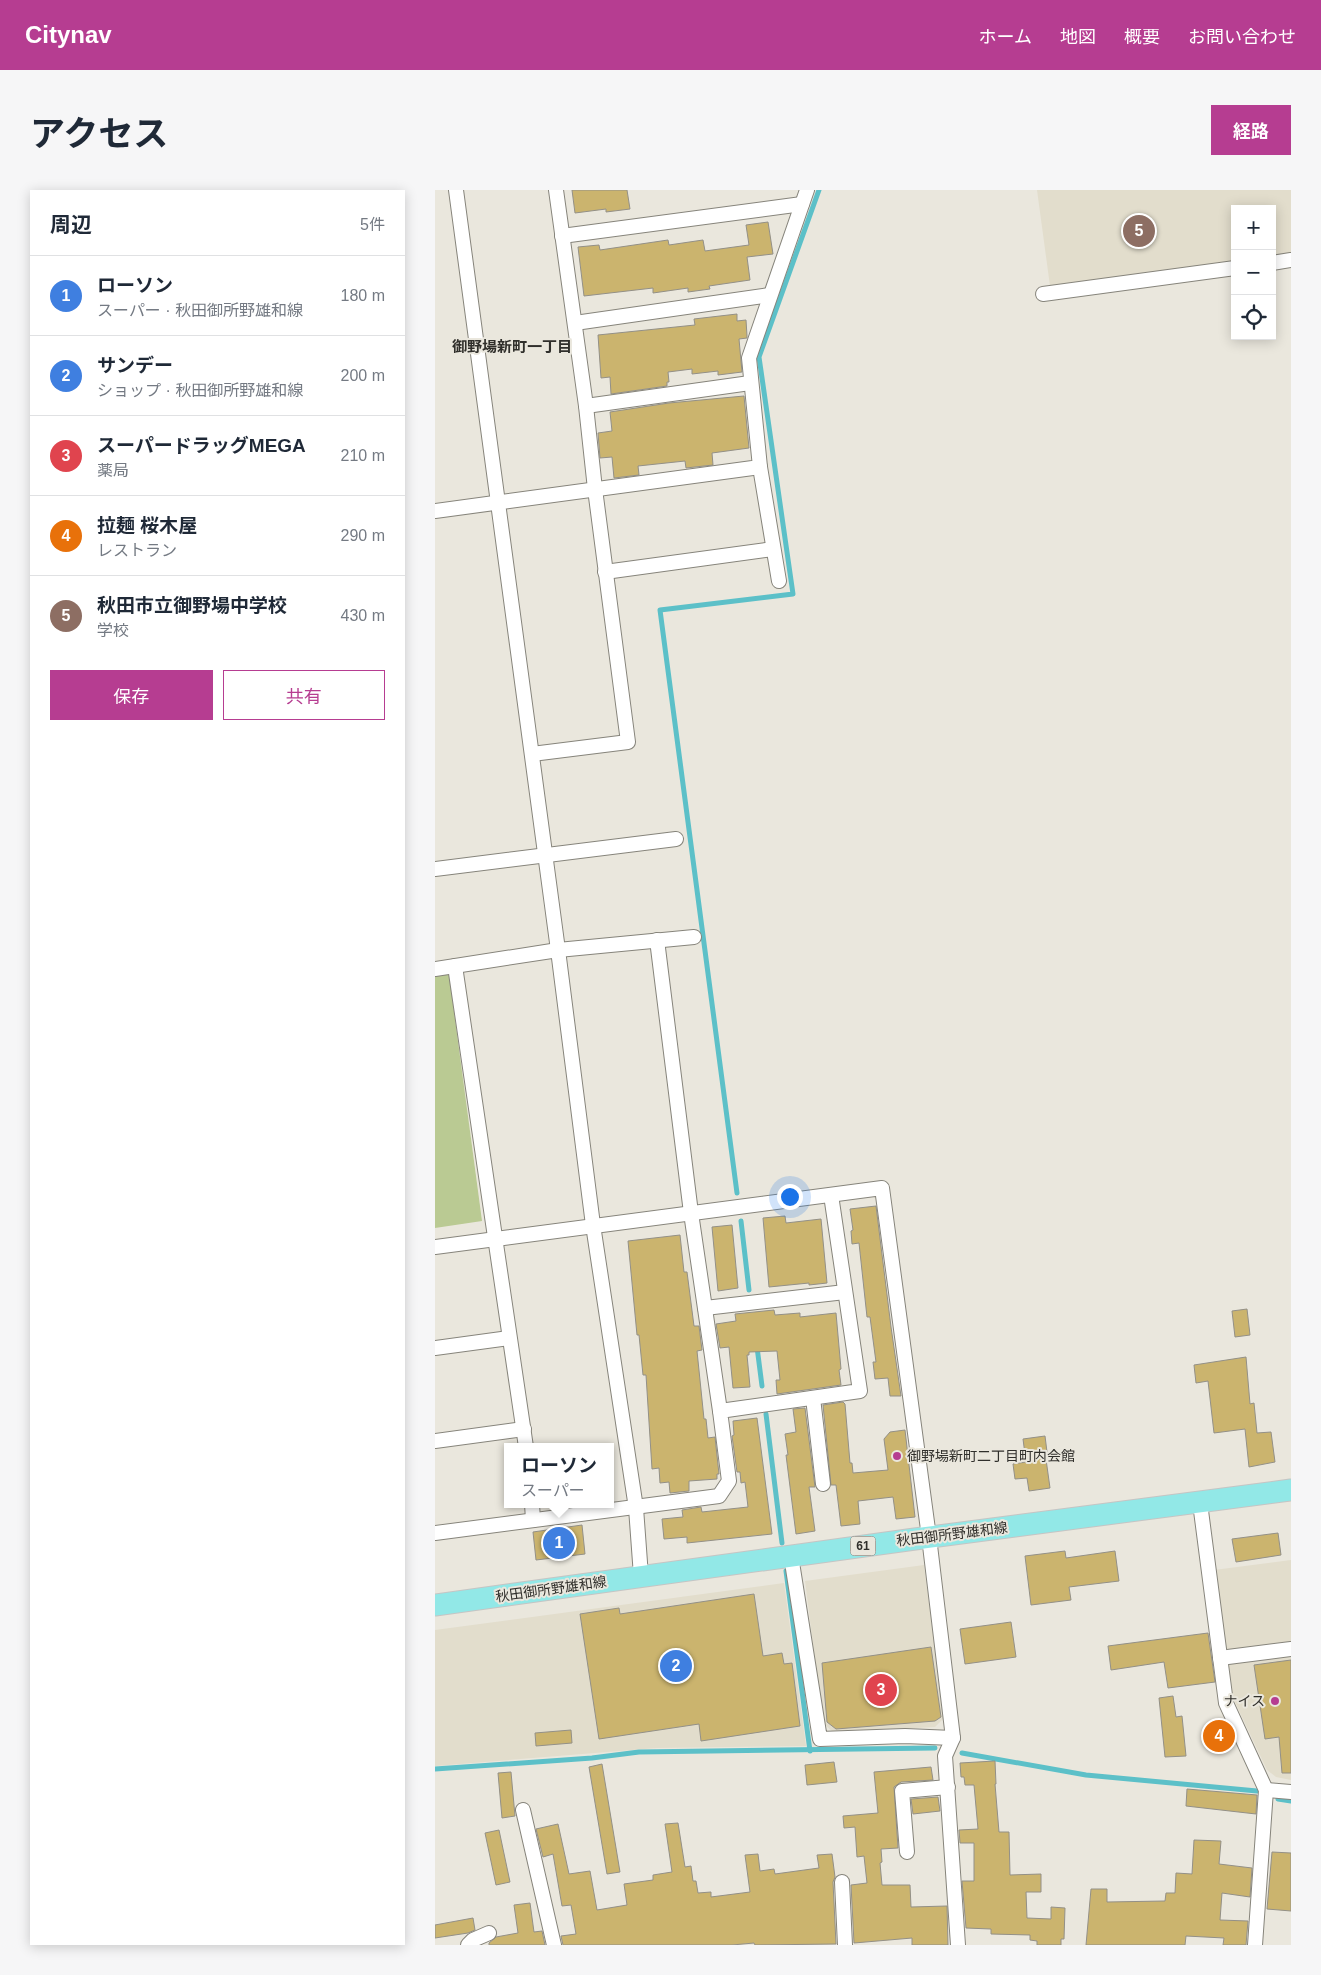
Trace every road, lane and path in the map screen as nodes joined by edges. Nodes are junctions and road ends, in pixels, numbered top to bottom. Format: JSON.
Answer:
{"nodes":[{"id":1,"x":456,"y":190,"type":"edge"},
{"id":2,"x":556,"y":190,"type":"edge"},
{"id":3,"x":807,"y":190,"type":"edge"},
{"id":4,"x":802,"y":204,"type":"junction"},
{"id":5,"x":562,"y":236,"type":"junction"},
{"id":6,"x":1291,"y":260,"type":"edge"},
{"id":7,"x":1276,"y":262,"type":"edge"},
{"id":8,"x":1231,"y":269,"type":"edge"},
{"id":9,"x":1043,"y":294,"type":"dead end"},
{"id":10,"x":770,"y":295,"type":"junction"},
{"id":11,"x":575,"y":323,"type":"junction"},
{"id":12,"x":750,"y":383,"type":"junction"},
{"id":13,"x":586,"y":406,"type":"junction"},
{"id":14,"x":760,"y":467,"type":"junction"},
{"id":15,"x":595,"y":489,"type":"junction"},
{"id":16,"x":497,"y":502,"type":"junction"},
{"id":17,"x":435,"y":511,"type":"edge"},
{"id":18,"x":773,"y":549,"type":"junction"},
{"id":19,"x":605,"y":572,"type":"junction"},
{"id":20,"x":779,"y":581,"type":"dead end"},
{"id":21,"x":532,"y":754,"type":"junction"},
{"id":22,"x":676,"y":839,"type":"dead end"},
{"id":23,"x":545,"y":855,"type":"junction"},
{"id":24,"x":435,"y":869,"type":"edge"},
{"id":25,"x":693,"y":936,"type":"dead end"},
{"id":26,"x":657,"y":940,"type":"junction"},
{"id":27,"x":558,"y":950,"type":"junction"},
{"id":28,"x":455,"y":966,"type":"junction"},
{"id":29,"x":435,"y":969,"type":"edge"},
{"id":30,"x":831,"y":1195,"type":"junction"},
{"id":31,"x":691,"y":1213,"type":"junction"},
{"id":32,"x":593,"y":1225,"type":"junction"},
{"id":33,"x":495,"y":1240,"type":"junction"},
{"id":34,"x":435,"y":1247,"type":"edge"},
{"id":35,"x":845,"y":1292,"type":"junction"},
{"id":36,"x":705,"y":1308,"type":"junction"},
{"id":37,"x":509,"y":1338,"type":"junction"},
{"id":38,"x":435,"y":1348,"type":"edge"},
{"id":39,"x":813,"y":1398,"type":"junction"},
{"id":40,"x":720,"y":1411,"type":"junction"},
{"id":41,"x":524,"y":1430,"type":"junction"},
{"id":42,"x":435,"y":1441,"type":"edge"},
{"id":43,"x":526,"y":1443,"type":"edge"},
{"id":44,"x":823,"y":1484,"type":"dead end"},
{"id":45,"x":1291,"y":1490,"type":"edge"},
{"id":46,"x":1200,"y":1503,"type":"junction"},
{"id":47,"x":532,"y":1508,"type":"edge"},
{"id":48,"x":636,"y":1508,"type":"junction"},
{"id":49,"x":533,"y":1520,"type":"junction"},
{"id":50,"x":435,"y":1533,"type":"edge"},
{"id":51,"x":929,"y":1537,"type":"junction"},
{"id":52,"x":791,"y":1556,"type":"junction"},
{"id":53,"x":641,"y":1576,"type":"junction"},
{"id":54,"x":435,"y":1605,"type":"edge"},
{"id":55,"x":1291,"y":1649,"type":"edge"},
{"id":56,"x":1220,"y":1658,"type":"junction"},
{"id":57,"x":953,"y":1738,"type":"junction"},
{"id":58,"x":948,"y":1787,"type":"junction"},
{"id":59,"x":1266,"y":1790,"type":"junction"},
{"id":60,"x":1291,"y":1792,"type":"edge"},
{"id":61,"x":523,"y":1810,"type":"dead end"},
{"id":62,"x":907,"y":1852,"type":"dead end"},
{"id":63,"x":842,"y":1882,"type":"dead end"},
{"id":64,"x":489,"y":1933,"type":"dead end"},
{"id":65,"x":468,"y":1945,"type":"edge"},
{"id":66,"x":554,"y":1945,"type":"edge"},
{"id":67,"x":845,"y":1945,"type":"edge"},
{"id":68,"x":958,"y":1945,"type":"edge"},
{"id":69,"x":1255,"y":1945,"type":"edge"}],
"edges":[{"from":1,"to":16,"type":"street"},
{"from":2,"to":5,"type":"street"},
{"from":3,"to":4,"type":"street"},
{"from":4,"to":5,"type":"street"},
{"from":4,"to":10,"type":"street"},
{"from":5,"to":11,"type":"street"},
{"from":6,"to":7,"type":"street"},
{"from":8,"to":9,"type":"street"},
{"from":10,"to":11,"type":"street"},
{"from":10,"to":12,"type":"street"},
{"from":11,"to":13,"type":"street"},
{"from":12,"to":13,"type":"street"},
{"from":12,"to":14,"type":"street"},
{"from":13,"to":15,"type":"street"},
{"from":14,"to":15,"type":"street"},
{"from":14,"to":18,"type":"street"},
{"from":15,"to":16,"type":"street"},
{"from":15,"to":19,"type":"street"},
{"from":16,"to":17,"type":"street"},
{"from":16,"to":21,"type":"street"},
{"from":18,"to":19,"type":"street"},
{"from":18,"to":20,"type":"street"},
{"from":19,"to":21,"type":"street"},
{"from":21,"to":23,"type":"street"},
{"from":22,"to":23,"type":"street"},
{"from":23,"to":24,"type":"street"},
{"from":23,"to":27,"type":"street"},
{"from":25,"to":26,"type":"street"},
{"from":26,"to":27,"type":"street"},
{"from":26,"to":31,"type":"street"},
{"from":27,"to":28,"type":"street"},
{"from":27,"to":32,"type":"street"},
{"from":28,"to":29,"type":"street"},
{"from":28,"to":33,"type":"street"},
{"from":30,"to":31,"type":"street"},
{"from":30,"to":35,"type":"street"},
{"from":30,"to":51,"type":"street"},
{"from":31,"to":32,"type":"street"},
{"from":31,"to":36,"type":"street"},
{"from":32,"to":33,"type":"street"},
{"from":32,"to":48,"type":"street"},
{"from":33,"to":34,"type":"street"},
{"from":33,"to":37,"type":"street"},
{"from":35,"to":36,"type":"street"},
{"from":35,"to":39,"type":"street"},
{"from":36,"to":40,"type":"street"},
{"from":37,"to":38,"type":"street"},
{"from":37,"to":41,"type":"street"},
{"from":39,"to":40,"type":"street"},
{"from":39,"to":44,"type":"street"},
{"from":40,"to":48,"type":"street"},
{"from":41,"to":42,"type":"street"},
{"from":41,"to":43,"type":"street"},
{"from":45,"to":46,"type":"main road","name":"秋田御所野雄和線","number":"61"},
{"from":46,"to":51,"type":"main road","name":"秋田御所野雄和線","number":"61"},
{"from":46,"to":56,"type":"street"},
{"from":47,"to":49,"type":"street"},
{"from":48,"to":49,"type":"street"},
{"from":48,"to":53,"type":"street"},
{"from":49,"to":50,"type":"street"},
{"from":51,"to":52,"type":"main road","name":"秋田御所野雄和線","number":"61"},
{"from":51,"to":57,"type":"street"},
{"from":52,"to":53,"type":"main road","name":"秋田御所野雄和線","number":"61"},
{"from":52,"to":57,"type":"street"},
{"from":53,"to":54,"type":"main road","name":"秋田御所野雄和線","number":"61"},
{"from":55,"to":56,"type":"street"},
{"from":56,"to":59,"type":"street"},
{"from":57,"to":58,"type":"street"},
{"from":58,"to":62,"type":"street"},
{"from":58,"to":68,"type":"street"},
{"from":59,"to":60,"type":"street"},
{"from":59,"to":69,"type":"street"},
{"from":61,"to":66,"type":"street"},
{"from":63,"to":67,"type":"street"},
{"from":64,"to":65,"type":"street"}]}
